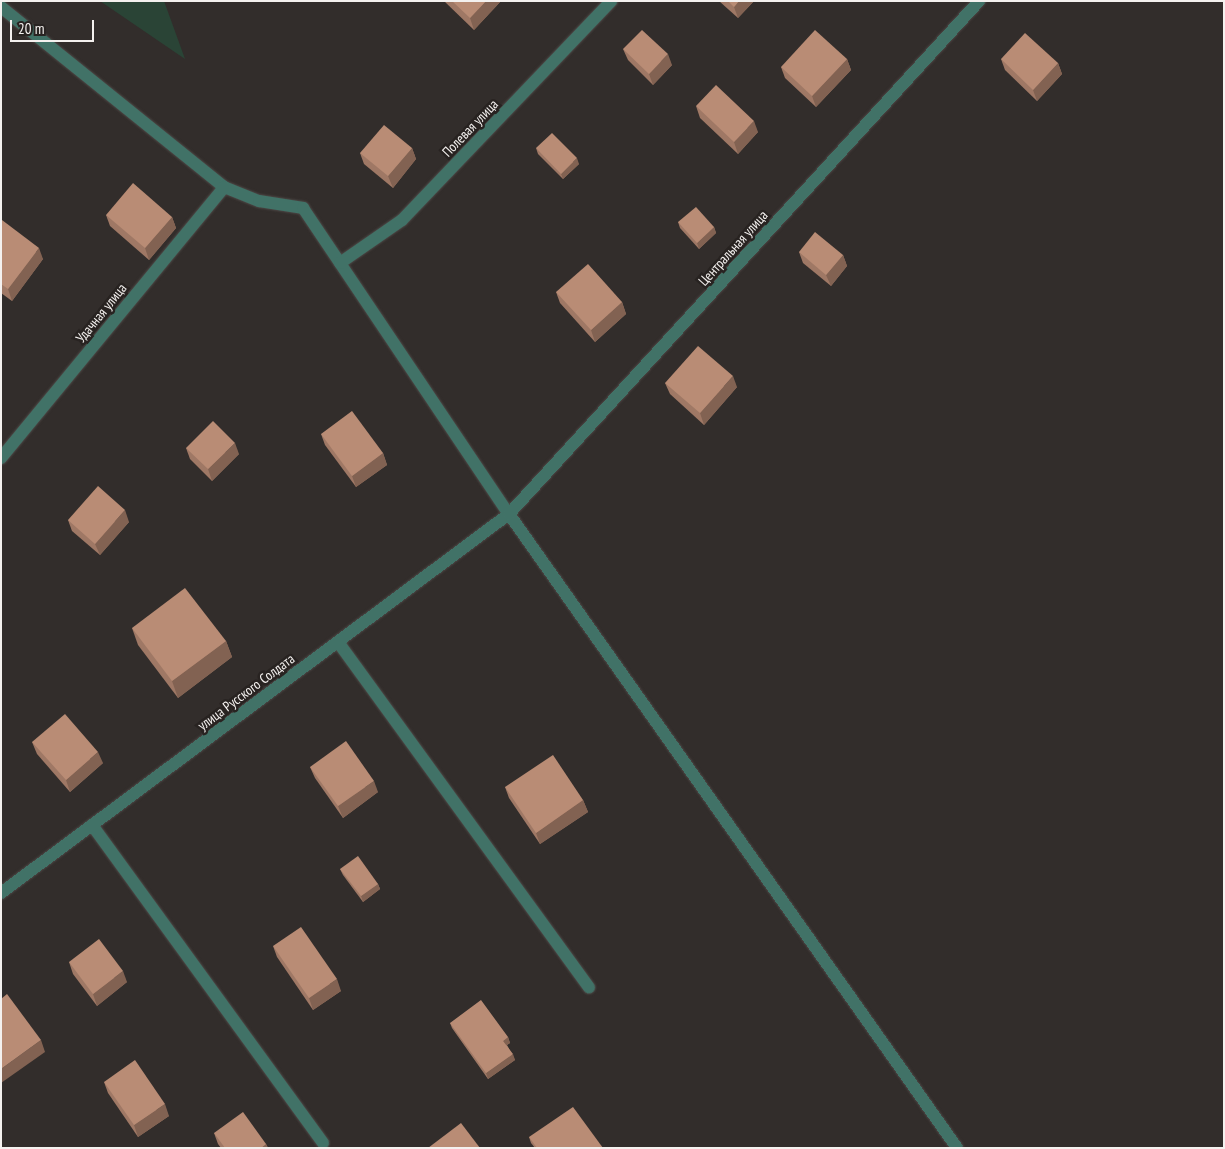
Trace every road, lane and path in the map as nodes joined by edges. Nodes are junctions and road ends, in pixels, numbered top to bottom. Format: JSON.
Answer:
{"nodes":[{"id":1,"x":611,"y":1,"type":"edge"},
{"id":2,"x":979,"y":1,"type":"edge"},
{"id":3,"x":1,"y":7,"type":"edge"},
{"id":4,"x":224,"y":187,"type":"junction"},
{"id":5,"x":340,"y":263,"type":"junction"},
{"id":6,"x":1,"y":458,"type":"edge"},
{"id":7,"x":509,"y":514,"type":"junction"},
{"id":8,"x":338,"y":642,"type":"junction"},
{"id":9,"x":92,"y":825,"type":"junction"},
{"id":10,"x":1,"y":893,"type":"edge"},
{"id":11,"x":589,"y":988,"type":"dead end"},
{"id":12,"x":323,"y":1143,"type":"dead end"},
{"id":13,"x":957,"y":1148,"type":"edge"}],
"edges":[{"from":1,"to":5,"type":"street","name":"Полевая улица"},
{"from":2,"to":7,"type":"street","name":"Центральная улица"},
{"from":3,"to":4,"type":"street"},
{"from":4,"to":5,"type":"street"},
{"from":4,"to":6,"type":"street","name":"Удачная улица"},
{"from":5,"to":7,"type":"street"},
{"from":7,"to":8,"type":"street","name":"улица Русского Солдата"},
{"from":7,"to":13,"type":"street"},
{"from":8,"to":9,"type":"street","name":"улица Русского Солдата"},
{"from":8,"to":11,"type":"street"},
{"from":9,"to":10,"type":"street","name":"улица Русского Солдата"},
{"from":9,"to":12,"type":"street"}]}
